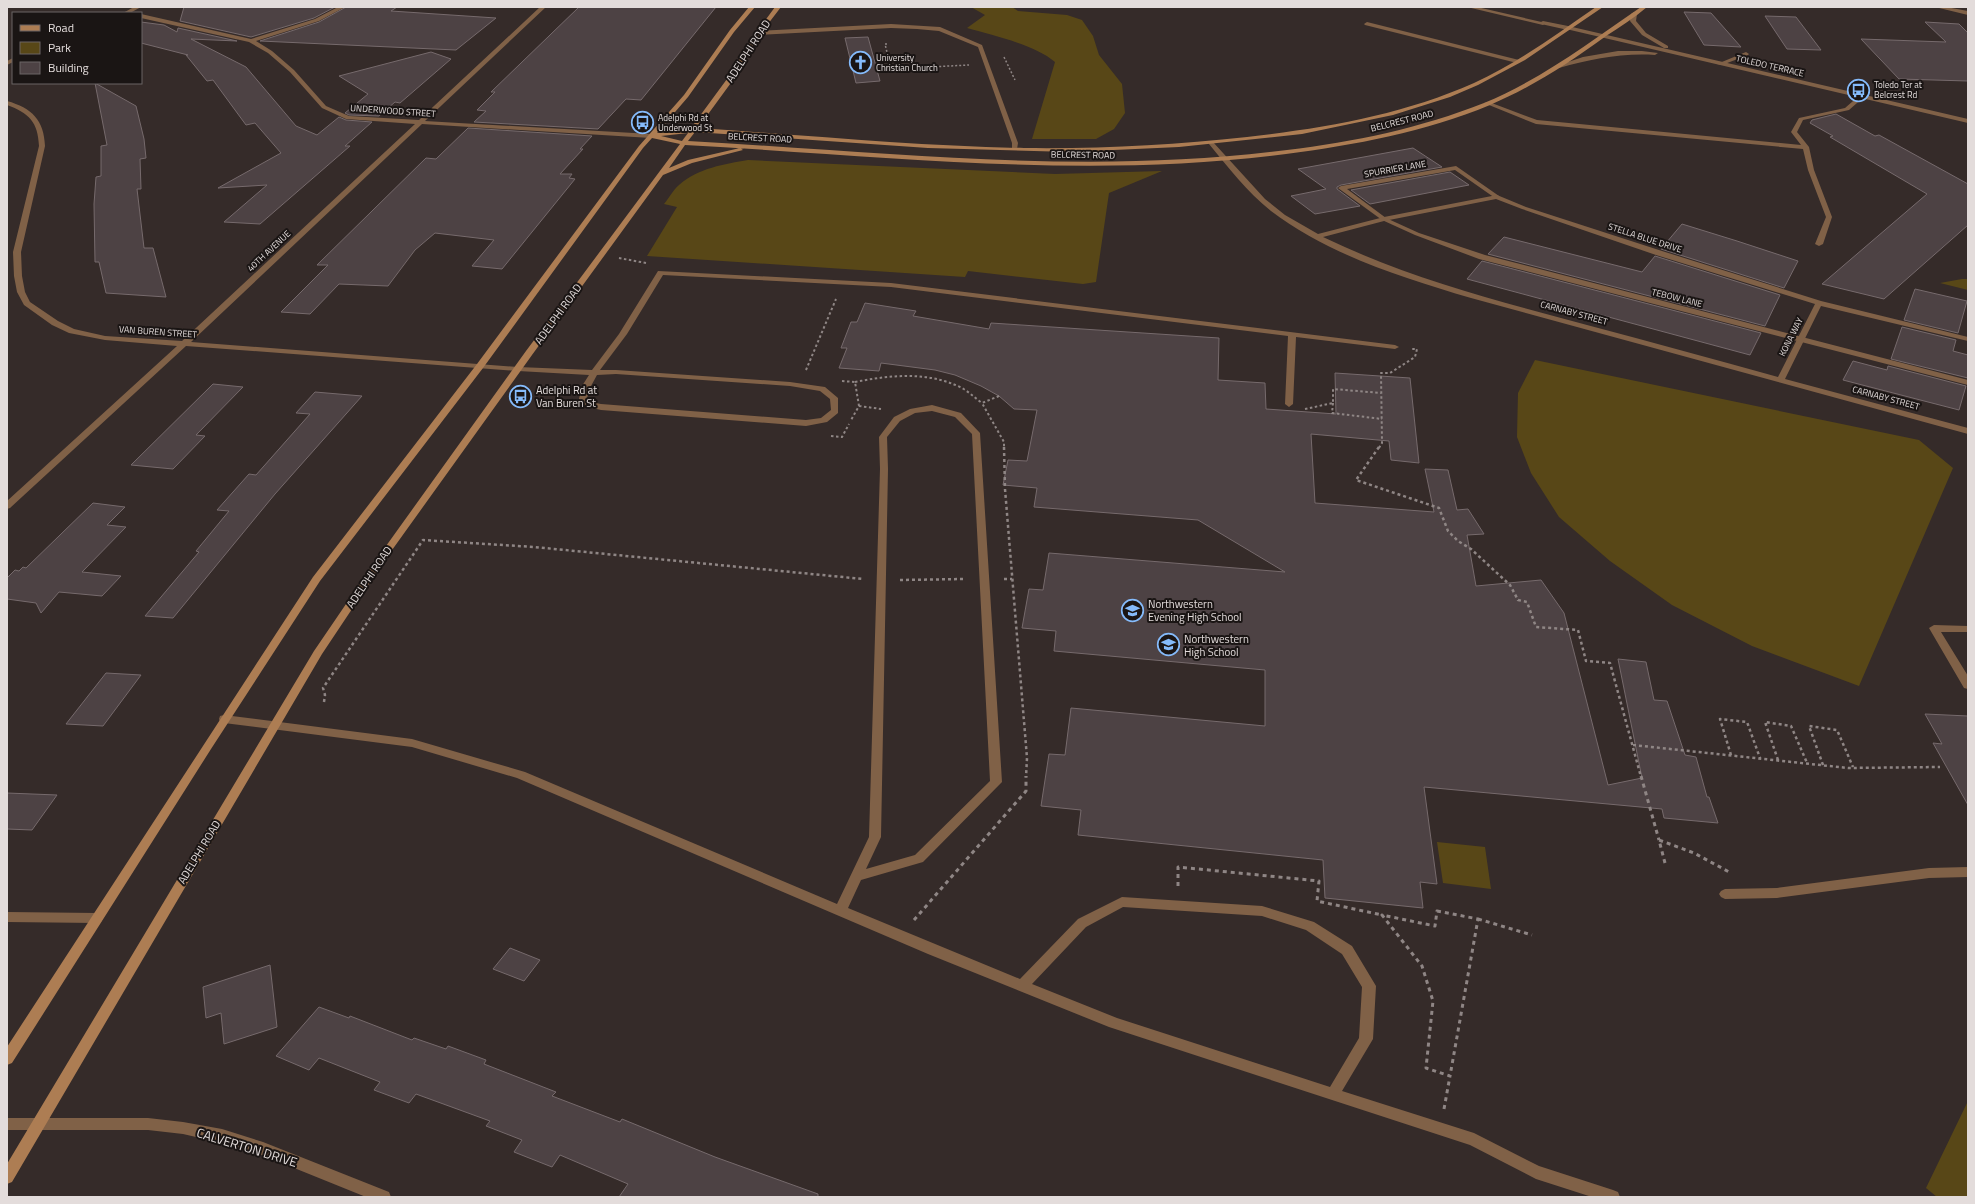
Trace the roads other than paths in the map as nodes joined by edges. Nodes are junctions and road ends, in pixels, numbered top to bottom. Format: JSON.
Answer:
{"nodes":[{"id":1,"x":138,"y":7,"type":"edge"},
{"id":2,"x":342,"y":7,"type":"edge"},
{"id":3,"x":543,"y":7,"type":"edge"},
{"id":4,"x":752,"y":7,"type":"edge"},
{"id":5,"x":778,"y":7,"type":"edge"},
{"id":6,"x":1470,"y":7,"type":"edge"},
{"id":7,"x":1600,"y":7,"type":"edge"},
{"id":8,"x":1644,"y":7,"type":"edge"},
{"id":9,"x":1938,"y":7,"type":"edge"},
{"id":10,"x":1945,"y":8,"type":"edge"},
{"id":11,"x":129,"y":12,"type":"edge"},
{"id":12,"x":1968,"y":13,"type":"edge"},
{"id":13,"x":1634,"y":14,"type":"junction"},
{"id":14,"x":142,"y":16,"type":"edge"},
{"id":15,"x":1367,"y":24,"type":"dead end"},
{"id":16,"x":1568,"y":28,"type":"junction"},
{"id":17,"x":759,"y":33,"type":"junction"},
{"id":18,"x":1602,"y":36,"type":"junction"},
{"id":19,"x":251,"y":41,"type":"junction"},
{"id":20,"x":1746,"y":54,"type":"dead end"},
{"id":21,"x":1688,"y":56,"type":"junction"},
{"id":22,"x":1517,"y":61,"type":"junction"},
{"id":23,"x":1720,"y":64,"type":"junction"},
{"id":24,"x":1559,"y":66,"type":"junction"},
{"id":25,"x":1862,"y":96,"type":"junction"},
{"id":26,"x":7,"y":103,"type":"edge"},
{"id":27,"x":1487,"y":103,"type":"junction"},
{"id":28,"x":1968,"y":121,"type":"edge"},
{"id":29,"x":418,"y":122,"type":"junction"},
{"id":30,"x":693,"y":130,"type":"junction"},
{"id":31,"x":652,"y":136,"type":"junction"},
{"id":32,"x":683,"y":143,"type":"junction"},
{"id":33,"x":1211,"y":143,"type":"junction"},
{"id":34,"x":1806,"y":147,"type":"junction"},
{"id":35,"x":768,"y":148,"type":"junction"},
{"id":36,"x":1015,"y":148,"type":"junction"},
{"id":37,"x":1226,"y":160,"type":"junction"},
{"id":38,"x":660,"y":174,"type":"junction"},
{"id":39,"x":1497,"y":197,"type":"junction"},
{"id":40,"x":1384,"y":219,"type":"junction"},
{"id":41,"x":1317,"y":236,"type":"junction"},
{"id":42,"x":1819,"y":244,"type":"dead end"},
{"id":43,"x":1819,"y":303,"type":"junction"},
{"id":44,"x":1292,"y":334,"type":"junction"},
{"id":45,"x":1968,"y":339,"type":"edge"},
{"id":46,"x":1800,"y":340,"type":"junction"},
{"id":47,"x":185,"y":344,"type":"junction"},
{"id":48,"x":1395,"y":347,"type":"road end"},
{"id":49,"x":480,"y":366,"type":"junction"},
{"id":50,"x":518,"y":368,"type":"junction"},
{"id":51,"x":594,"y":373,"type":"junction"},
{"id":52,"x":1780,"y":380,"type":"junction"},
{"id":53,"x":1968,"y":383,"type":"edge"},
{"id":54,"x":1289,"y":404,"type":"dead end"},
{"id":55,"x":1968,"y":431,"type":"edge"},
{"id":56,"x":7,"y":506,"type":"edge"},
{"id":57,"x":1968,"y":629,"type":"edge"},
{"id":58,"x":1968,"y":685,"type":"edge"},
{"id":59,"x":224,"y":719,"type":"junction"},
{"id":60,"x":274,"y":724,"type":"junction"},
{"id":61,"x":1968,"y":872,"type":"edge"},
{"id":62,"x":856,"y":877,"type":"junction"},
{"id":63,"x":1725,"y":894,"type":"dead end"},
{"id":64,"x":840,"y":911,"type":"junction"},
{"id":65,"x":7,"y":917,"type":"edge"},
{"id":66,"x":96,"y":918,"type":"junction"},
{"id":67,"x":1022,"y":986,"type":"junction"},
{"id":68,"x":7,"y":1060,"type":"edge"},
{"id":69,"x":1333,"y":1094,"type":"junction"},
{"id":70,"x":7,"y":1124,"type":"edge"},
{"id":71,"x":38,"y":1125,"type":"junction"},
{"id":72,"x":7,"y":1177,"type":"edge"},
{"id":73,"x":384,"y":1197,"type":"edge"},
{"id":74,"x":1613,"y":1197,"type":"edge"}],
"edges":[{"from":1,"to":11,"type":"street"},
{"from":2,"to":19,"type":"street"},
{"from":3,"to":29,"type":"street","name":"40TH AVENUE"},
{"from":4,"to":31,"type":"main road","name":"ADELPHI ROAD"},
{"from":5,"to":17,"type":"main road","name":"ADELPHI ROAD"},
{"from":6,"to":16,"type":"street","name":"TOLEDO TERRACE"},
{"from":7,"to":16,"type":"main road","name":"BELCREST ROAD"},
{"from":8,"to":13,"type":"main road","name":"BELCREST ROAD"},
{"from":9,"to":10,"type":"street"},
{"from":10,"to":12,"type":"street"},
{"from":13,"to":18,"type":"main road","name":"BELCREST ROAD"},
{"from":13,"to":21,"type":"street"},
{"from":14,"to":19,"type":"street","name":"UNDERWOOD STREET"},
{"from":15,"to":22,"type":"street"},
{"from":16,"to":18,"type":"street","name":"TOLEDO TERRACE"},
{"from":16,"to":22,"type":"main road","name":"BELCREST ROAD"},
{"from":17,"to":30,"type":"main road","name":"ADELPHI ROAD"},
{"from":17,"to":36,"type":"street"},
{"from":18,"to":21,"type":"street","name":"TOLEDO TERRACE"},
{"from":18,"to":24,"type":"main road","name":"BELCREST ROAD"},
{"from":19,"to":29,"type":"street","name":"UNDERWOOD STREET"},
{"from":20,"to":23,"type":"street"},
{"from":21,"to":23,"type":"street","name":"TOLEDO TERRACE"},
{"from":21,"to":24,"type":"street"},
{"from":22,"to":33,"type":"main road","name":"BELCREST ROAD"},
{"from":23,"to":25,"type":"street","name":"TOLEDO TERRACE"},
{"from":24,"to":27,"type":"main road","name":"BELCREST ROAD"},
{"from":25,"to":28,"type":"street","name":"TOLEDO TERRACE"},
{"from":25,"to":34,"type":"street"},
{"from":26,"to":47,"type":"street","name":"VAN BUREN STREET"},
{"from":27,"to":34,"type":"street"},
{"from":27,"to":37,"type":"main road","name":"BELCREST ROAD"},
{"from":29,"to":31,"type":"street","name":"UNDERWOOD STREET"},
{"from":29,"to":47,"type":"street","name":"40TH AVENUE"},
{"from":30,"to":31,"type":"main road","name":"BELCREST ROAD"},
{"from":30,"to":32,"type":"main road","name":"ADELPHI ROAD"},
{"from":30,"to":36,"type":"main road","name":"BELCREST ROAD"},
{"from":31,"to":32,"type":"main road","name":"BELCREST ROAD"},
{"from":31,"to":49,"type":"main road","name":"ADELPHI ROAD"},
{"from":32,"to":35,"type":"main road","name":"BELCREST ROAD"},
{"from":32,"to":38,"type":"main road","name":"ADELPHI ROAD"},
{"from":33,"to":36,"type":"main road","name":"BELCREST ROAD"},
{"from":33,"to":37,"type":"street","name":"CARNABY STREET"},
{"from":34,"to":42,"type":"street"},
{"from":35,"to":37,"type":"main road","name":"BELCREST ROAD"},
{"from":35,"to":38,"type":"main road"},
{"from":37,"to":41,"type":"street","name":"CARNABY STREET"},
{"from":38,"to":50,"type":"main road","name":"ADELPHI ROAD"},
{"from":39,"to":40,"type":"street"},
{"from":39,"to":40,"type":"street","name":"SPURRIER LANE"},
{"from":39,"to":43,"type":"street","name":"STELLA BLUE DRIVE"},
{"from":40,"to":41,"type":"street"},
{"from":40,"to":46,"type":"street","name":"TEBOW LANE"},
{"from":41,"to":52,"type":"street","name":"CARNABY STREET"},
{"from":43,"to":45,"type":"street","name":"STELLA BLUE DRIVE"},
{"from":43,"to":46,"type":"street","name":"KONA WAY"},
{"from":44,"to":48,"type":"street"},
{"from":44,"to":51,"type":"street"},
{"from":44,"to":54,"type":"street"},
{"from":46,"to":52,"type":"street","name":"KONA WAY"},
{"from":46,"to":53,"type":"street","name":"TEBOW LANE"},
{"from":47,"to":49,"type":"street","name":"VAN BUREN STREET"},
{"from":47,"to":56,"type":"street","name":"40TH AVENUE"},
{"from":49,"to":50,"type":"street","name":"VAN BUREN STREET"},
{"from":49,"to":59,"type":"main road","name":"ADELPHI ROAD"},
{"from":50,"to":51,"type":"street","name":"VAN BUREN STREET"},
{"from":50,"to":60,"type":"main road","name":"ADELPHI ROAD"},
{"from":51,"to":51,"type":"street","name":"VAN BUREN STREET"},
{"from":52,"to":55,"type":"street","name":"CARNABY STREET"},
{"from":57,"to":58,"type":"street"},
{"from":59,"to":60,"type":"street"},
{"from":59,"to":66,"type":"main road","name":"ADELPHI ROAD"},
{"from":60,"to":64,"type":"street"},
{"from":60,"to":71,"type":"main road","name":"ADELPHI ROAD"},
{"from":61,"to":63,"type":"street"},
{"from":62,"to":62,"type":"street"},
{"from":62,"to":64,"type":"street"},
{"from":64,"to":67,"type":"street"},
{"from":65,"to":66,"type":"street"},
{"from":66,"to":68,"type":"main road","name":"ADELPHI ROAD"},
{"from":67,"to":69,"type":"street"},
{"from":67,"to":69,"type":"street"},
{"from":69,"to":74,"type":"street"},
{"from":70,"to":71,"type":"street","name":"CALVERTON DRIVE"},
{"from":71,"to":72,"type":"main road","name":"ADELPHI ROAD"},
{"from":71,"to":73,"type":"street","name":"CALVERTON DRIVE"}]}
